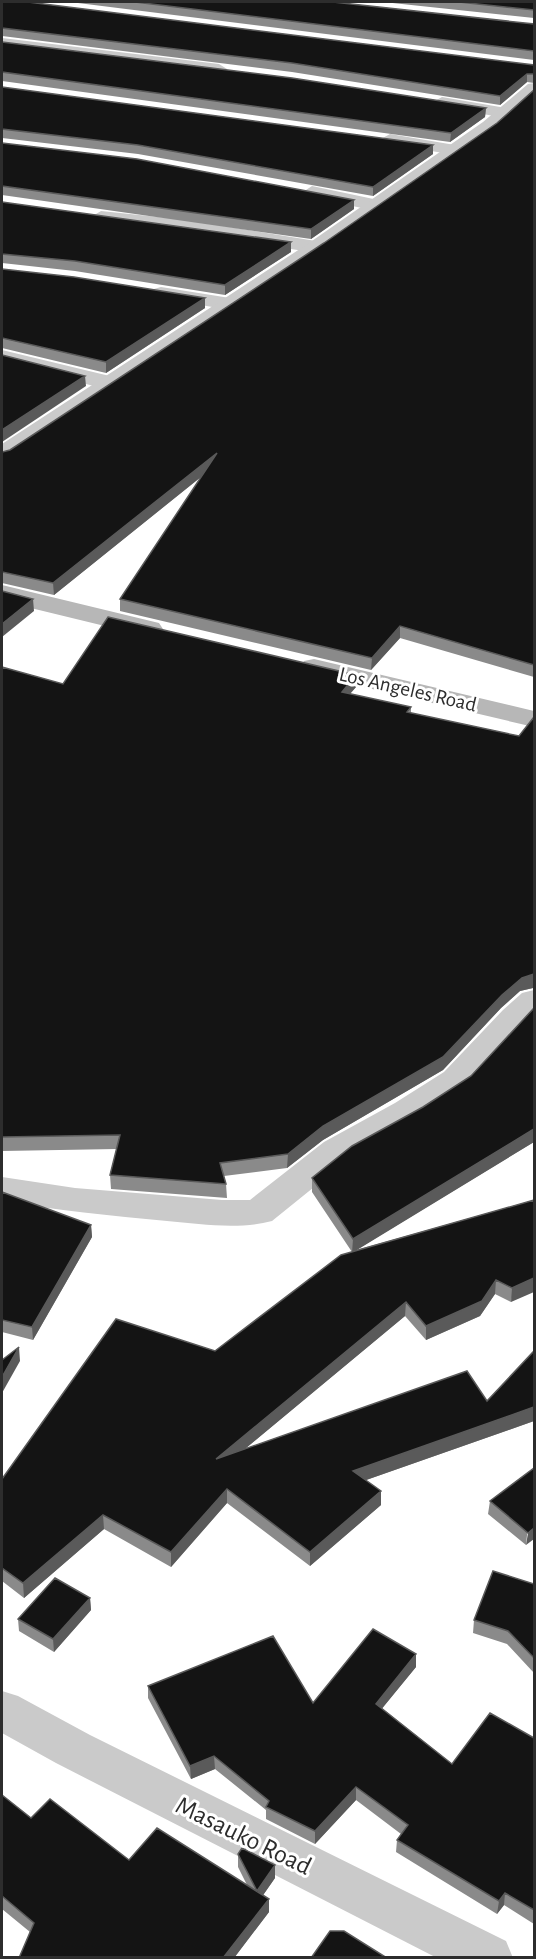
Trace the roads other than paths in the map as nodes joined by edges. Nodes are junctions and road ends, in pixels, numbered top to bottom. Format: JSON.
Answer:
{"nodes":[{"id":1,"x":2,"y":43,"type":"edge"},
{"id":2,"x":235,"y":71,"type":"edge"},
{"id":3,"x":532,"y":92,"type":"edge"},
{"id":4,"x":428,"y":100,"type":"edge"},
{"id":5,"x":506,"y":113,"type":"junction"},
{"id":6,"x":369,"y":137,"type":"edge"},
{"id":7,"x":455,"y":150,"type":"junction"},
{"id":8,"x":295,"y":190,"type":"edge"},
{"id":9,"x":376,"y":205,"type":"junction"},
{"id":10,"x":82,"y":215,"type":"edge"},
{"id":11,"x":316,"y":247,"type":"junction"},
{"id":12,"x":139,"y":290,"type":"edge"},
{"id":13,"x":230,"y":304,"type":"junction"},
{"id":14,"x":2,"y":357,"type":"edge"},
{"id":15,"x":110,"y":383,"type":"junction"},
{"id":16,"x":3,"y":452,"type":"edge"},
{"id":17,"x":2,"y":593,"type":"edge"},
{"id":18,"x":173,"y":634,"type":"edge"},
{"id":19,"x":286,"y":661,"type":"edge"},
{"id":20,"x":534,"y":719,"type":"edge"},
{"id":21,"x":534,"y":1000,"type":"edge"},
{"id":22,"x":2,"y":1189,"type":"edge"},
{"id":23,"x":2,"y":1710,"type":"edge"},
{"id":24,"x":488,"y":1958,"type":"edge"}],
"edges":[{"from":1,"to":2,"type":"street"},
{"from":3,"to":5,"type":"street"},
{"from":4,"to":5,"type":"street"},
{"from":5,"to":7,"type":"street"},
{"from":6,"to":7,"type":"street"},
{"from":7,"to":9,"type":"street"},
{"from":8,"to":9,"type":"street"},
{"from":9,"to":11,"type":"street"},
{"from":10,"to":11,"type":"street"},
{"from":11,"to":13,"type":"street"},
{"from":12,"to":13,"type":"street"},
{"from":13,"to":15,"type":"street"},
{"from":14,"to":15,"type":"street"},
{"from":15,"to":16,"type":"street"},
{"from":17,"to":18,"type":"main road"},
{"from":19,"to":20,"type":"main road","name":"Los Angeles Road"},
{"from":21,"to":22,"type":"street"},
{"from":23,"to":24,"type":"street","name":"Masauko Road"}]}
